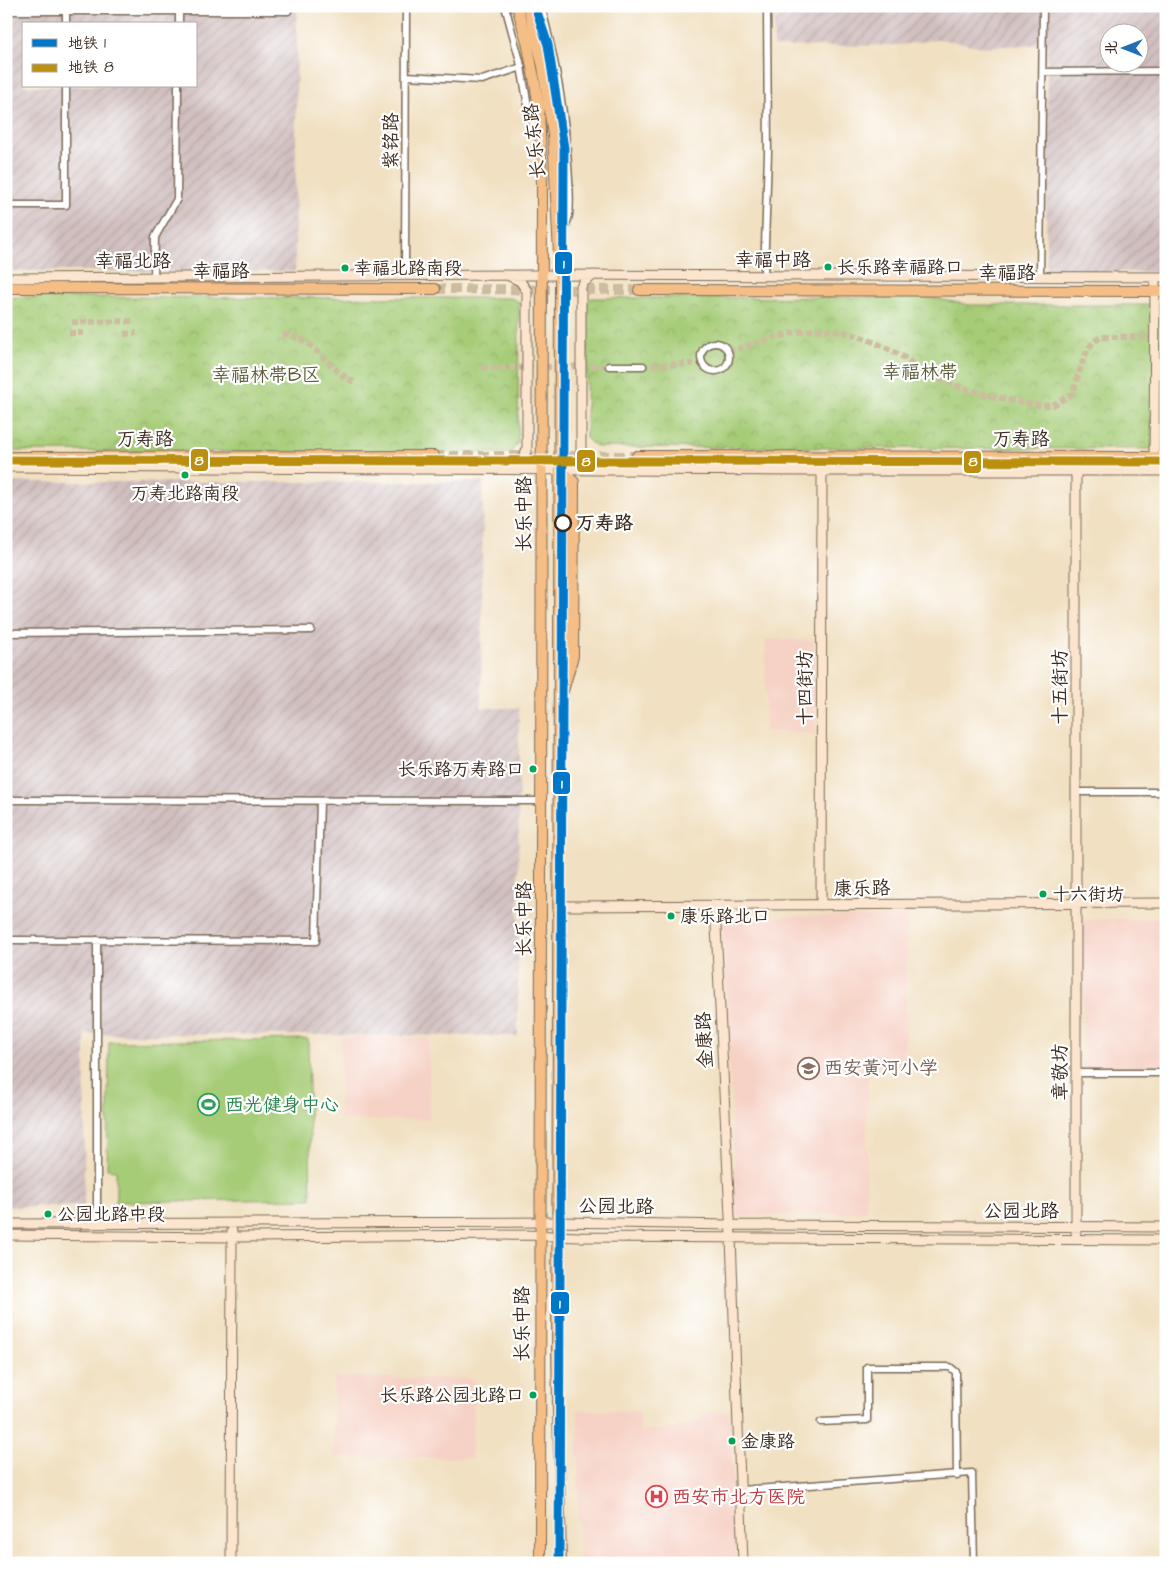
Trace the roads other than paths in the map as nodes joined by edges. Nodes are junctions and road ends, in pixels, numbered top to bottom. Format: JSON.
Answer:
{"nodes":[{"id":1,"x":406,"y":6,"type":"edge"},
{"id":2,"x":505,"y":6,"type":"edge"},
{"id":3,"x":517,"y":6,"type":"edge"},
{"id":4,"x":528,"y":6,"type":"edge"},
{"id":5,"x":541,"y":6,"type":"edge"},
{"id":6,"x":767,"y":6,"type":"edge"},
{"id":7,"x":1043,"y":6,"type":"edge"},
{"id":8,"x":179,"y":9,"type":"edge"},
{"id":9,"x":6,"y":11,"type":"edge"},
{"id":10,"x":66,"y":11,"type":"junction"},
{"id":11,"x":288,"y":11,"type":"dead end"},
{"id":12,"x":66,"y":22,"type":"edge"},
{"id":13,"x":178,"y":22,"type":"edge"},
{"id":14,"x":522,"y":67,"type":"junction"},
{"id":15,"x":1166,"y":71,"type":"edge"},
{"id":16,"x":1043,"y":72,"type":"junction"},
{"id":17,"x":406,"y":76,"type":"junction"},
{"id":18,"x":66,"y":88,"type":"edge"},
{"id":19,"x":178,"y":88,"type":"edge"},
{"id":20,"x":539,"y":139,"type":"junction"},
{"id":21,"x":6,"y":205,"type":"edge"},
{"id":22,"x":559,"y":247,"type":"junction"},
{"id":23,"x":505,"y":275,"type":"junction"},
{"id":24,"x":542,"y":275,"type":"junction"},
{"id":25,"x":560,"y":275,"type":"junction"},
{"id":26,"x":594,"y":275,"type":"junction"},
{"id":27,"x":405,"y":276,"type":"junction"},
{"id":28,"x":764,"y":276,"type":"junction"},
{"id":29,"x":154,"y":277,"type":"junction"},
{"id":30,"x":1040,"y":277,"type":"junction"},
{"id":31,"x":1155,"y":277,"type":"junction"},
{"id":32,"x":1166,"y":277,"type":"edge"},
{"id":33,"x":6,"y":278,"type":"edge"},
{"id":34,"x":6,"y":288,"type":"edge"},
{"id":35,"x":435,"y":289,"type":"tunnel mouth"},
{"id":36,"x":639,"y":290,"type":"tunnel mouth"},
{"id":37,"x":1155,"y":291,"type":"junction"},
{"id":38,"x":1166,"y":291,"type":"edge"},
{"id":39,"x":725,"y":347,"type":"joint"},
{"id":40,"x":609,"y":366,"type":"tunnel mouth"},
{"id":41,"x":643,"y":366,"type":"tunnel mouth"},
{"id":42,"x":434,"y":456,"type":"tunnel mouth"},
{"id":43,"x":637,"y":456,"type":"tunnel mouth"},
{"id":44,"x":922,"y":456,"type":"junction"},
{"id":45,"x":1154,"y":456,"type":"junction"},
{"id":46,"x":1166,"y":456,"type":"edge"},
{"id":47,"x":6,"y":457,"type":"edge"},
{"id":48,"x":6,"y":467,"type":"edge"},
{"id":49,"x":490,"y":470,"type":"junction"},
{"id":50,"x":542,"y":470,"type":"junction"},
{"id":51,"x":561,"y":470,"type":"junction"},
{"id":52,"x":600,"y":470,"type":"junction"},
{"id":53,"x":1154,"y":470,"type":"junction"},
{"id":54,"x":822,"y":471,"type":"junction"},
{"id":55,"x":1004,"y":471,"type":"junction"},
{"id":56,"x":1076,"y":471,"type":"junction"},
{"id":57,"x":1166,"y":471,"type":"edge"},
{"id":58,"x":310,"y":630,"type":"dead end"},
{"id":59,"x":6,"y":633,"type":"edge"},
{"id":60,"x":541,"y":749,"type":"junction"},
{"id":61,"x":559,"y":749,"type":"junction"},
{"id":62,"x":1076,"y":792,"type":"junction"},
{"id":63,"x":1166,"y":792,"type":"edge"},
{"id":64,"x":6,"y":800,"type":"edge"},
{"id":65,"x":320,"y":801,"type":"junction"},
{"id":66,"x":542,"y":801,"type":"junction"},
{"id":67,"x":1076,"y":903,"type":"junction"},
{"id":68,"x":1166,"y":903,"type":"edge"},
{"id":69,"x":821,"y":905,"type":"junction"},
{"id":70,"x":559,"y":906,"type":"junction"},
{"id":71,"x":715,"y":906,"type":"junction"},
{"id":72,"x":6,"y":940,"type":"edge"},
{"id":73,"x":97,"y":940,"type":"junction"},
{"id":74,"x":1076,"y":1073,"type":"junction"},
{"id":75,"x":1166,"y":1074,"type":"edge"},
{"id":76,"x":540,"y":1222,"type":"junction"},
{"id":77,"x":558,"y":1222,"type":"junction"},
{"id":78,"x":6,"y":1224,"type":"edge"},
{"id":79,"x":97,"y":1224,"type":"junction"},
{"id":80,"x":232,"y":1224,"type":"junction"},
{"id":81,"x":730,"y":1225,"type":"junction"},
{"id":82,"x":1166,"y":1227,"type":"edge"},
{"id":83,"x":1076,"y":1228,"type":"junction"},
{"id":84,"x":540,"y":1235,"type":"junction"},
{"id":85,"x":6,"y":1236,"type":"edge"},
{"id":86,"x":558,"y":1236,"type":"junction"},
{"id":87,"x":232,"y":1237,"type":"junction"},
{"id":88,"x":731,"y":1237,"type":"junction"},
{"id":89,"x":1166,"y":1240,"type":"edge"},
{"id":90,"x":1076,"y":1241,"type":"junction"},
{"id":91,"x":821,"y":1422,"type":"dead end"},
{"id":92,"x":957,"y":1476,"type":"junction"},
{"id":93,"x":741,"y":1490,"type":"junction"},
{"id":94,"x":231,"y":1563,"type":"edge"},
{"id":95,"x":540,"y":1563,"type":"edge"},
{"id":96,"x":561,"y":1563,"type":"edge"},
{"id":97,"x":743,"y":1563,"type":"edge"},
{"id":98,"x":974,"y":1563,"type":"edge"}],
"edges":[{"from":1,"to":17,"type":"street","name":"紫铭路"},
{"from":2,"to":14,"type":"street"},
{"from":3,"to":20,"type":"main road","name":"长乐东路"},
{"from":4,"to":22,"type":"main road","name":"长乐东路"},
{"from":5,"to":22,"type":"street"},
{"from":6,"to":28,"type":"street"},
{"from":7,"to":16,"type":"street"},
{"from":8,"to":10,"type":"street"},
{"from":8,"to":11,"type":"street"},
{"from":8,"to":13,"type":"street"},
{"from":9,"to":10,"type":"street"},
{"from":10,"to":12,"type":"street"},
{"from":14,"to":17,"type":"street"},
{"from":14,"to":20,"type":"street"},
{"from":15,"to":16,"type":"street"},
{"from":16,"to":30,"type":"street"},
{"from":17,"to":27,"type":"street","name":"紫铭路"},
{"from":18,"to":21,"type":"street"},
{"from":19,"to":29,"type":"street"},
{"from":20,"to":24,"type":"main road","name":"长乐东路"},
{"from":22,"to":25,"type":"main road","name":"长乐东路"},
{"from":23,"to":24,"type":"main road","name":"幸福北路"},
{"from":23,"to":27,"type":"main road","name":"幸福北路"},
{"from":23,"to":49,"type":"main road"},
{"from":24,"to":25,"type":"main road","name":"幸福北路"},
{"from":24,"to":50,"type":"main road","name":"长乐中路"},
{"from":25,"to":26,"type":"main road","name":"幸福中路"},
{"from":25,"to":51,"type":"main road","name":"长乐中路"},
{"from":26,"to":28,"type":"main road","name":"幸福中路"},
{"from":26,"to":52,"type":"main road"},
{"from":27,"to":29,"type":"main road","name":"幸福北路"},
{"from":28,"to":30,"type":"main road","name":"幸福中路"},
{"from":29,"to":33,"type":"main road","name":"幸福北路"},
{"from":30,"to":31,"type":"main road","name":"幸福中路"},
{"from":31,"to":32,"type":"main road","name":"幸福中路"},
{"from":31,"to":37,"type":"main road"},
{"from":34,"to":35,"type":"main road","name":"幸福路"},
{"from":36,"to":37,"type":"main road","name":"幸福路"},
{"from":37,"to":38,"type":"main road","name":"幸福路"},
{"from":37,"to":45,"type":"main road"},
{"from":39,"to":39,"type":"street"},
{"from":40,"to":41,"type":"street"},
{"from":42,"to":47,"type":"main road","name":"万寿路"},
{"from":43,"to":44,"type":"main road","name":"万寿路"},
{"from":44,"to":45,"type":"main road","name":"万寿路"},
{"from":44,"to":55,"type":"main road"},
{"from":45,"to":46,"type":"main road","name":"万寿路"},
{"from":45,"to":53,"type":"main road"},
{"from":48,"to":49,"type":"main road"},
{"from":49,"to":50,"type":"main road"},
{"from":50,"to":51,"type":"main road"},
{"from":50,"to":60,"type":"main road","name":"长乐中路"},
{"from":51,"to":52,"type":"main road"},
{"from":51,"to":61,"type":"main road","name":"长乐中路"},
{"from":52,"to":54,"type":"main road"},
{"from":53,"to":56,"type":"main road"},
{"from":53,"to":57,"type":"main road"},
{"from":54,"to":55,"type":"main road"},
{"from":54,"to":69,"type":"main road","name":"十四街坊"},
{"from":55,"to":56,"type":"main road"},
{"from":56,"to":62,"type":"main road","name":"十五街坊"},
{"from":58,"to":59,"type":"street"},
{"from":60,"to":61,"type":"main road"},
{"from":60,"to":66,"type":"main road","name":"长乐中路"},
{"from":61,"to":70,"type":"main road","name":"长乐中路"},
{"from":62,"to":63,"type":"street"},
{"from":62,"to":67,"type":"main road","name":"十五街坊"},
{"from":64,"to":65,"type":"street"},
{"from":65,"to":66,"type":"street"},
{"from":65,"to":73,"type":"street"},
{"from":66,"to":76,"type":"main road","name":"长乐中路"},
{"from":67,"to":68,"type":"main road","name":"康乐路"},
{"from":67,"to":69,"type":"main road","name":"康乐路"},
{"from":67,"to":74,"type":"main road","name":"章敬坊"},
{"from":69,"to":71,"type":"main road","name":"康乐路"},
{"from":70,"to":71,"type":"main road","name":"康乐路"},
{"from":70,"to":77,"type":"main road","name":"长乐中路"},
{"from":71,"to":81,"type":"main road","name":"金康路"},
{"from":72,"to":73,"type":"street"},
{"from":73,"to":79,"type":"street"},
{"from":74,"to":75,"type":"street"},
{"from":74,"to":83,"type":"main road","name":"章敬坊"},
{"from":76,"to":77,"type":"main road","name":"公园北路"},
{"from":76,"to":80,"type":"main road","name":"公园北路"},
{"from":76,"to":84,"type":"main road","name":"长乐中路"},
{"from":77,"to":81,"type":"main road","name":"公园北路"},
{"from":77,"to":86,"type":"main road","name":"长乐中路"},
{"from":78,"to":79,"type":"main road","name":"公园北路"},
{"from":79,"to":80,"type":"main road","name":"公园北路"},
{"from":80,"to":87,"type":"main road"},
{"from":81,"to":83,"type":"main road","name":"公园北路"},
{"from":81,"to":88,"type":"main road","name":"金康路"},
{"from":82,"to":83,"type":"main road","name":"公园北路"},
{"from":83,"to":90,"type":"main road","name":"章敬坊"},
{"from":84,"to":86,"type":"main road","name":"公园北路"},
{"from":84,"to":87,"type":"main road","name":"公园北路"},
{"from":84,"to":95,"type":"main road","name":"长乐中路"},
{"from":85,"to":87,"type":"main road","name":"公园北路"},
{"from":86,"to":88,"type":"main road","name":"公园北路"},
{"from":86,"to":96,"type":"main road","name":"长乐中路"},
{"from":87,"to":94,"type":"main road"},
{"from":88,"to":90,"type":"main road","name":"公园北路"},
{"from":88,"to":93,"type":"main road","name":"金康路"},
{"from":89,"to":90,"type":"main road","name":"公园北路"},
{"from":91,"to":92,"type":"street"},
{"from":92,"to":93,"type":"street"},
{"from":92,"to":98,"type":"street"},
{"from":93,"to":97,"type":"main road","name":"金康路"}]}
